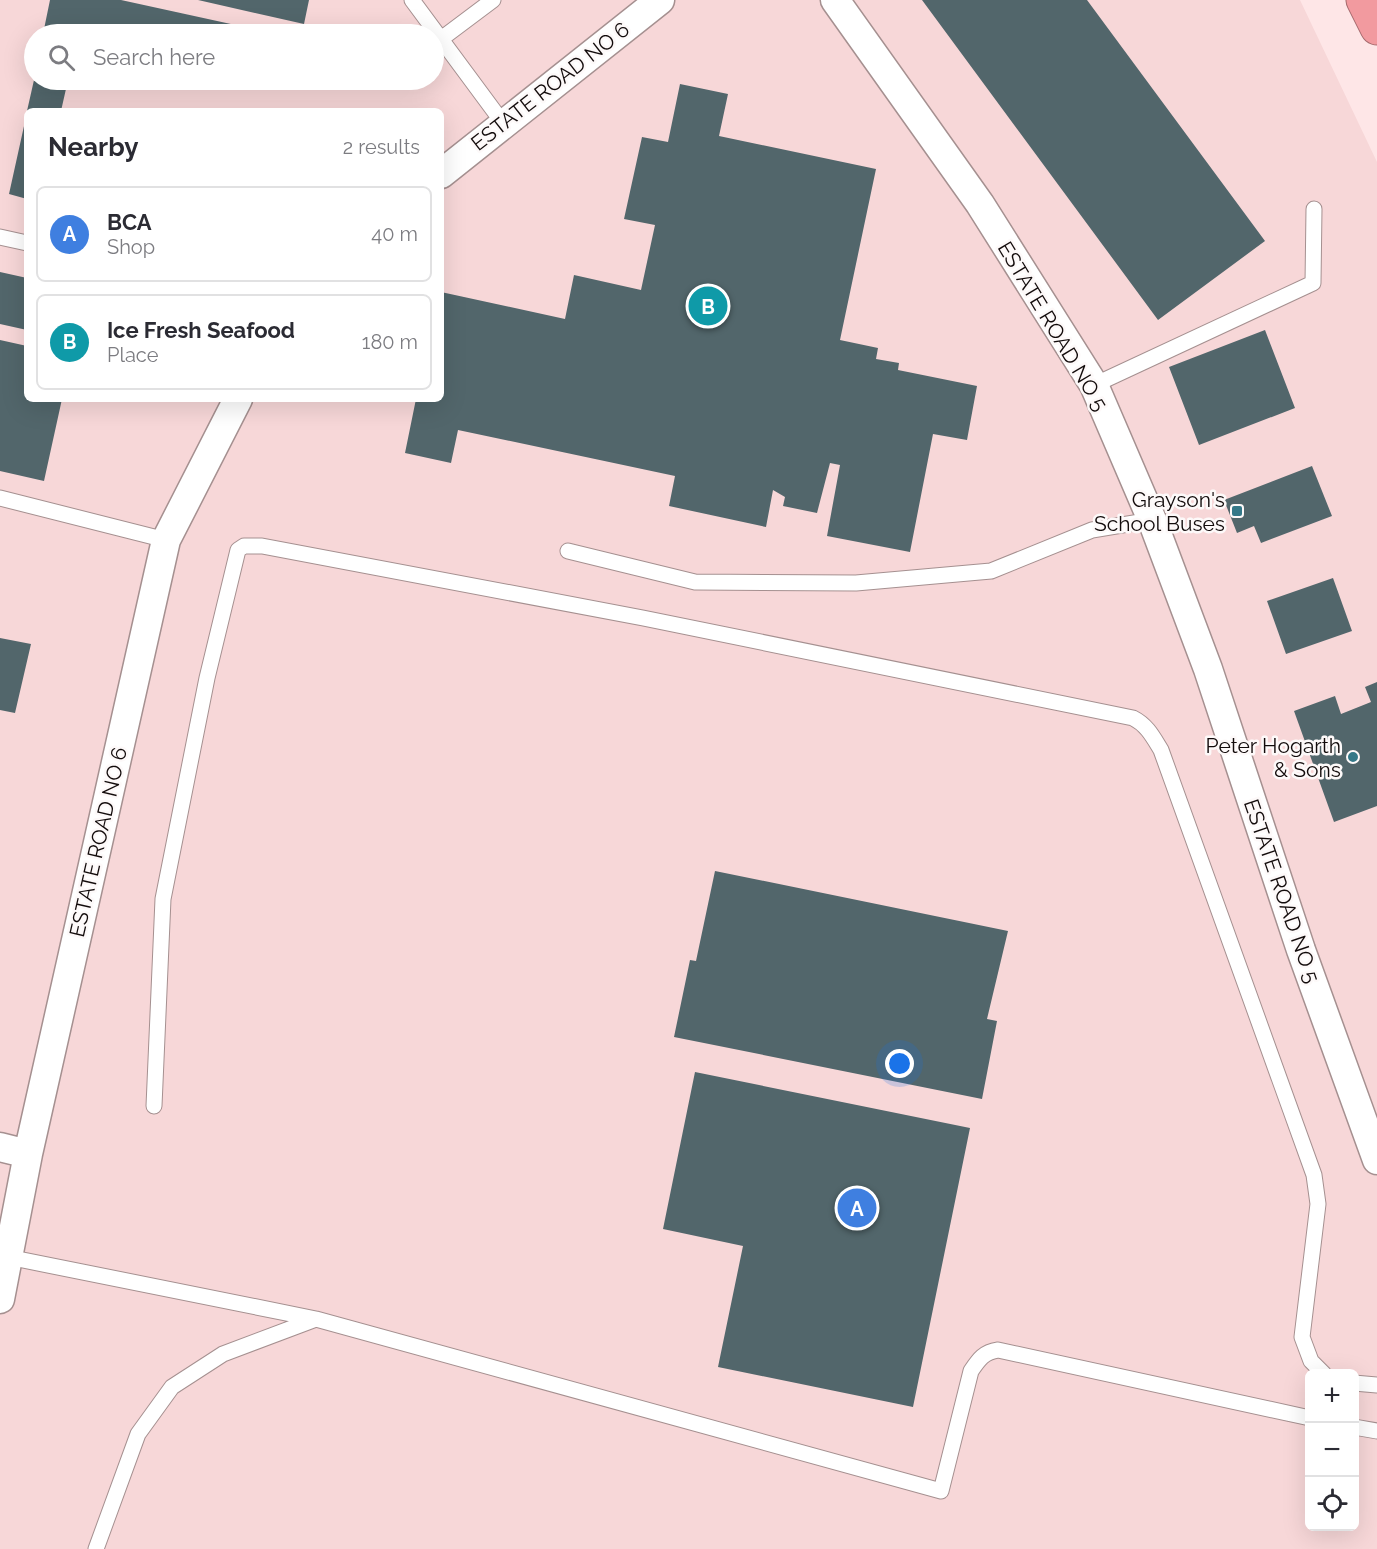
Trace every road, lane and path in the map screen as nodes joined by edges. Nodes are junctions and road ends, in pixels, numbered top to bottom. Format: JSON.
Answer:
{"nodes":[{"id":1,"x":412,"y":0,"type":"edge"},
{"id":2,"x":493,"y":0,"type":"edge"},
{"id":3,"x":660,"y":0,"type":"edge"},
{"id":4,"x":835,"y":0,"type":"edge"},
{"id":5,"x":1363,"y":0,"type":"edge"},
{"id":6,"x":430,"y":24,"type":"edge"},
{"id":7,"x":1377,"y":28,"type":"edge"},
{"id":8,"x":444,"y":37,"type":"edge"},
{"id":9,"x":444,"y":43,"type":"edge"},
{"id":10,"x":503,"y":123,"type":"junction"},
{"id":11,"x":444,"y":172,"type":"edge"},
{"id":12,"x":1314,"y":209,"type":"dead end"},
{"id":13,"x":0,"y":237,"type":"edge"},
{"id":14,"x":24,"y":242,"type":"edge"},
{"id":15,"x":1094,"y":385,"type":"junction"},
{"id":16,"x":236,"y":402,"type":"edge"},
{"id":17,"x":0,"y":498,"type":"edge"},
{"id":18,"x":1152,"y":520,"type":"junction"},
{"id":19,"x":166,"y":540,"type":"junction"},
{"id":20,"x":568,"y":551,"type":"dead end"},
{"id":21,"x":154,"y":1106,"type":"dead end"},
{"id":22,"x":1369,"y":1113,"type":"edge"},
{"id":23,"x":0,"y":1148,"type":"edge"},
{"id":24,"x":28,"y":1154,"type":"junction"},
{"id":25,"x":1377,"y":1160,"type":"edge"},
{"id":26,"x":4,"y":1254,"type":"edge"},
{"id":27,"x":0,"y":1299,"type":"edge"},
{"id":28,"x":316,"y":1319,"type":"junction"},
{"id":29,"x":1319,"y":1369,"type":"edge"},
{"id":30,"x":1359,"y":1383,"type":"edge"},
{"id":31,"x":1377,"y":1385,"type":"edge"},
{"id":32,"x":1305,"y":1417,"type":"edge"},
{"id":33,"x":1359,"y":1428,"type":"edge"},
{"id":34,"x":1377,"y":1431,"type":"edge"},
{"id":35,"x":96,"y":1549,"type":"edge"}],
"edges":[{"from":1,"to":6,"type":"lane"},
{"from":2,"to":8,"type":"lane"},
{"from":3,"to":10,"type":"street","name":"ESTATE ROAD NO 6"},
{"from":4,"to":15,"type":"street","name":"ESTATE ROAD NO 5"},
{"from":5,"to":7,"type":"highway"},
{"from":9,"to":10,"type":"lane"},
{"from":10,"to":11,"type":"street","name":"ESTATE ROAD NO 6"},
{"from":12,"to":15,"type":"lane"},
{"from":13,"to":14,"type":"lane"},
{"from":15,"to":18,"type":"street","name":"ESTATE ROAD NO 5"},
{"from":16,"to":19,"type":"street","name":"ESTATE ROAD NO 6"},
{"from":17,"to":19,"type":"lane"},
{"from":18,"to":20,"type":"lane"},
{"from":18,"to":22,"type":"street","name":"ESTATE ROAD NO 5"},
{"from":19,"to":24,"type":"street","name":"ESTATE ROAD NO 6"},
{"from":21,"to":29,"type":"lane"},
{"from":22,"to":25,"type":"street","name":"ESTATE ROAD NO 5"},
{"from":23,"to":24,"type":"street"},
{"from":24,"to":26,"type":"street","name":"ESTATE ROAD NO 6"},
{"from":26,"to":27,"type":"street","name":"ESTATE ROAD NO 6"},
{"from":26,"to":28,"type":"lane"},
{"from":28,"to":32,"type":"lane"},
{"from":28,"to":35,"type":"lane"},
{"from":30,"to":31,"type":"lane"},
{"from":33,"to":34,"type":"lane"}]}
